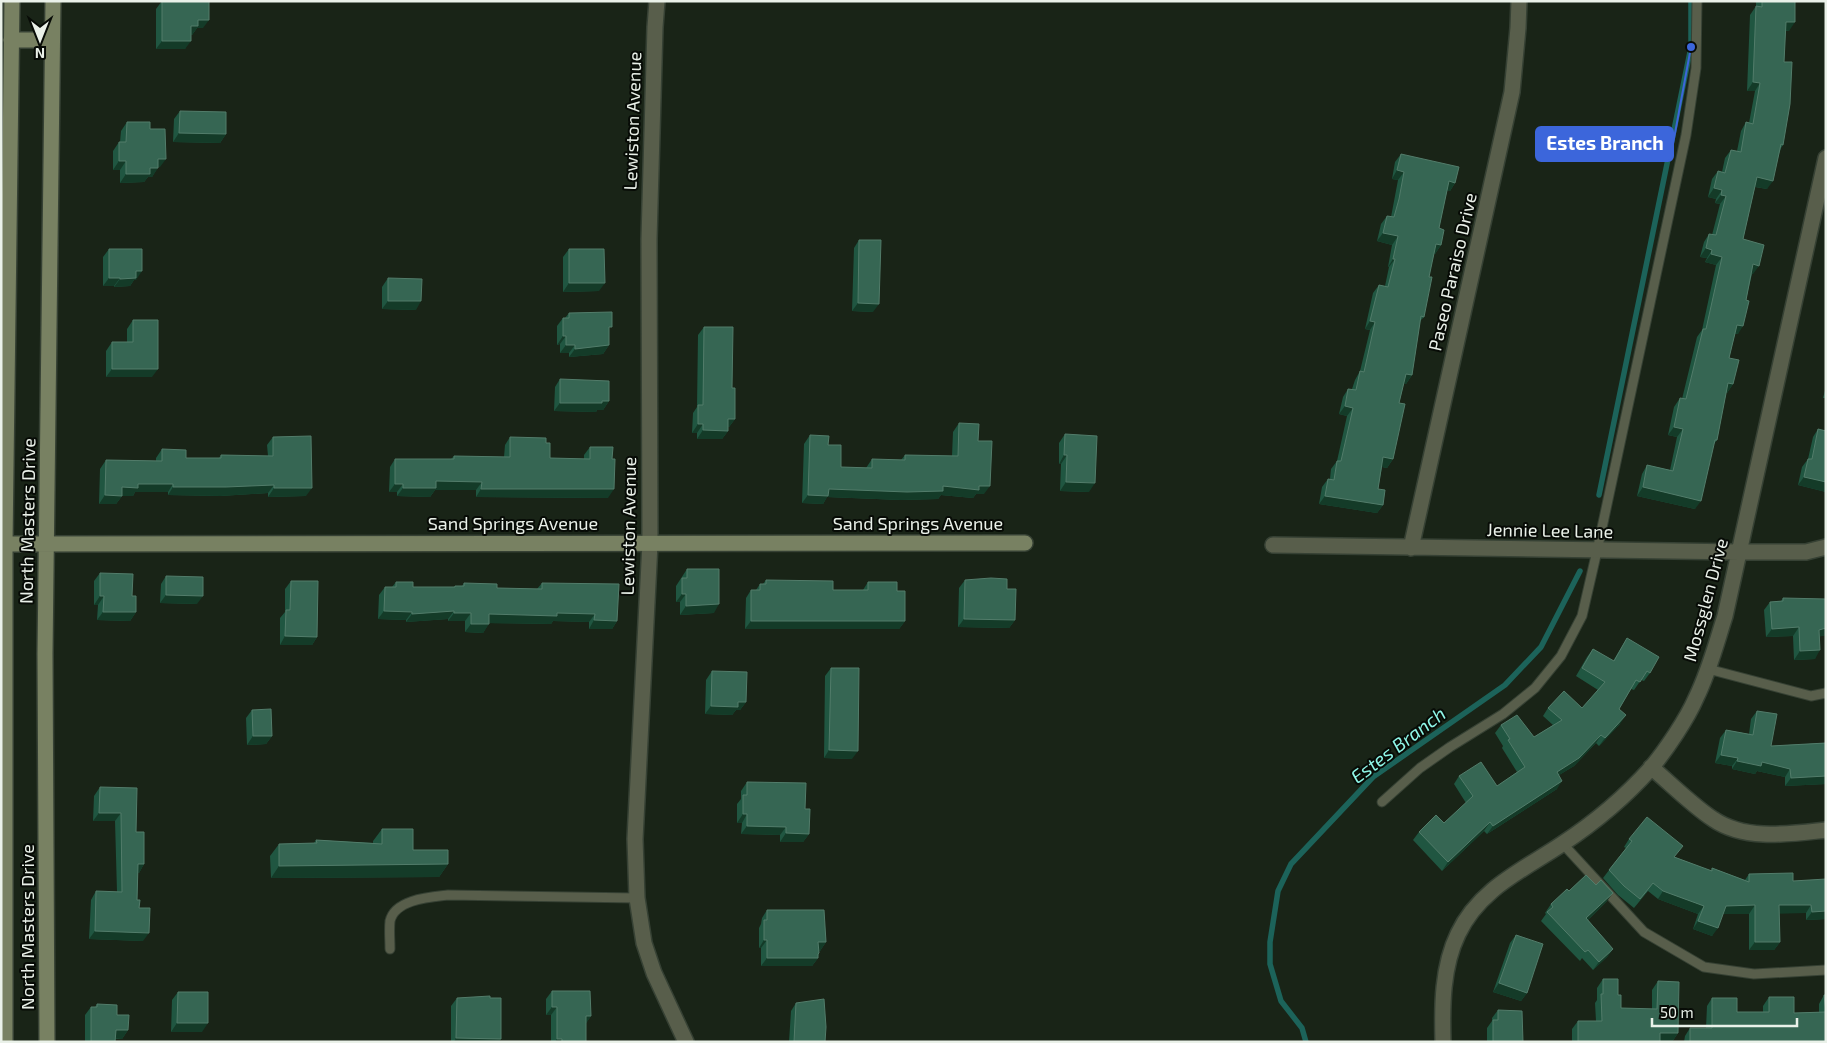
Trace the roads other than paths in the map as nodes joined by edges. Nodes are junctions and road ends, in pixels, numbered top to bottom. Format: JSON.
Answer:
{"nodes":[{"id":1,"x":12,"y":1,"type":"edge"},
{"id":2,"x":53,"y":1,"type":"edge"},
{"id":3,"x":657,"y":1,"type":"edge"},
{"id":4,"x":1519,"y":1,"type":"edge"},
{"id":5,"x":1697,"y":1,"type":"edge"},
{"id":6,"x":12,"y":40,"type":"junction"},
{"id":7,"x":52,"y":40,"type":"junction"},
{"id":8,"x":1826,"y":158,"type":"edge"},
{"id":9,"x":650,"y":543,"type":"junction"},
{"id":10,"x":1025,"y":543,"type":"dead end"},
{"id":11,"x":3,"y":544,"type":"edge"},
{"id":12,"x":47,"y":545,"type":"junction"},
{"id":13,"x":1273,"y":545,"type":"dead end"},
{"id":14,"x":1826,"y":547,"type":"edge"},
{"id":15,"x":1411,"y":548,"type":"junction"},
{"id":16,"x":1598,"y":551,"type":"junction"},
{"id":17,"x":1739,"y":552,"type":"junction"},
{"id":18,"x":1708,"y":669,"type":"junction"},
{"id":19,"x":1826,"y":693,"type":"edge"},
{"id":20,"x":1651,"y":767,"type":"junction"},
{"id":21,"x":1382,"y":802,"type":"dead end"},
{"id":22,"x":1826,"y":830,"type":"edge"},
{"id":23,"x":1563,"y":844,"type":"junction"},
{"id":24,"x":637,"y":898,"type":"junction"},
{"id":25,"x":390,"y":949,"type":"dead end"},
{"id":26,"x":1826,"y":970,"type":"edge"},
{"id":27,"x":5,"y":1042,"type":"edge"},
{"id":28,"x":47,"y":1042,"type":"edge"},
{"id":29,"x":686,"y":1042,"type":"edge"},
{"id":30,"x":1443,"y":1042,"type":"edge"}],
"edges":[{"from":1,"to":6,"type":"main road","name":"North Masters Drive"},
{"from":2,"to":7,"type":"main road","name":"North Masters Drive"},
{"from":3,"to":9,"type":"street","name":"Lewiston Avenue"},
{"from":4,"to":15,"type":"street","name":"Paseo Paraiso Drive"},
{"from":5,"to":16,"type":"lane"},
{"from":6,"to":7,"type":"main road"},
{"from":6,"to":11,"type":"main road","name":"North Masters Drive"},
{"from":7,"to":12,"type":"main road","name":"North Masters Drive"},
{"from":8,"to":17,"type":"street","name":"Mossglen Drive"},
{"from":9,"to":10,"type":"main road","name":"Sand Springs Avenue"},
{"from":9,"to":12,"type":"main road","name":"Sand Springs Avenue"},
{"from":9,"to":24,"type":"street","name":"Lewiston Avenue"},
{"from":11,"to":12,"type":"main road","name":"Sand Springs Avenue"},
{"from":11,"to":27,"type":"main road","name":"North Masters Drive"},
{"from":12,"to":28,"type":"main road","name":"North Masters Drive"},
{"from":13,"to":15,"type":"street","name":"Jennie Lee Lane"},
{"from":14,"to":17,"type":"street","name":"Jennie Lee Lane"},
{"from":15,"to":16,"type":"street","name":"Jennie Lee Lane"},
{"from":16,"to":17,"type":"street","name":"Jennie Lee Lane"},
{"from":16,"to":21,"type":"lane"},
{"from":17,"to":18,"type":"street","name":"Mossglen Drive"},
{"from":18,"to":19,"type":"lane"},
{"from":18,"to":20,"type":"street","name":"Mossglen Drive"},
{"from":20,"to":22,"type":"street"},
{"from":20,"to":23,"type":"street","name":"Mossglen Drive"},
{"from":23,"to":26,"type":"lane"},
{"from":23,"to":30,"type":"street","name":"Mossglen Drive"},
{"from":24,"to":25,"type":"lane"},
{"from":24,"to":29,"type":"street","name":"Lewiston Avenue"}]}
